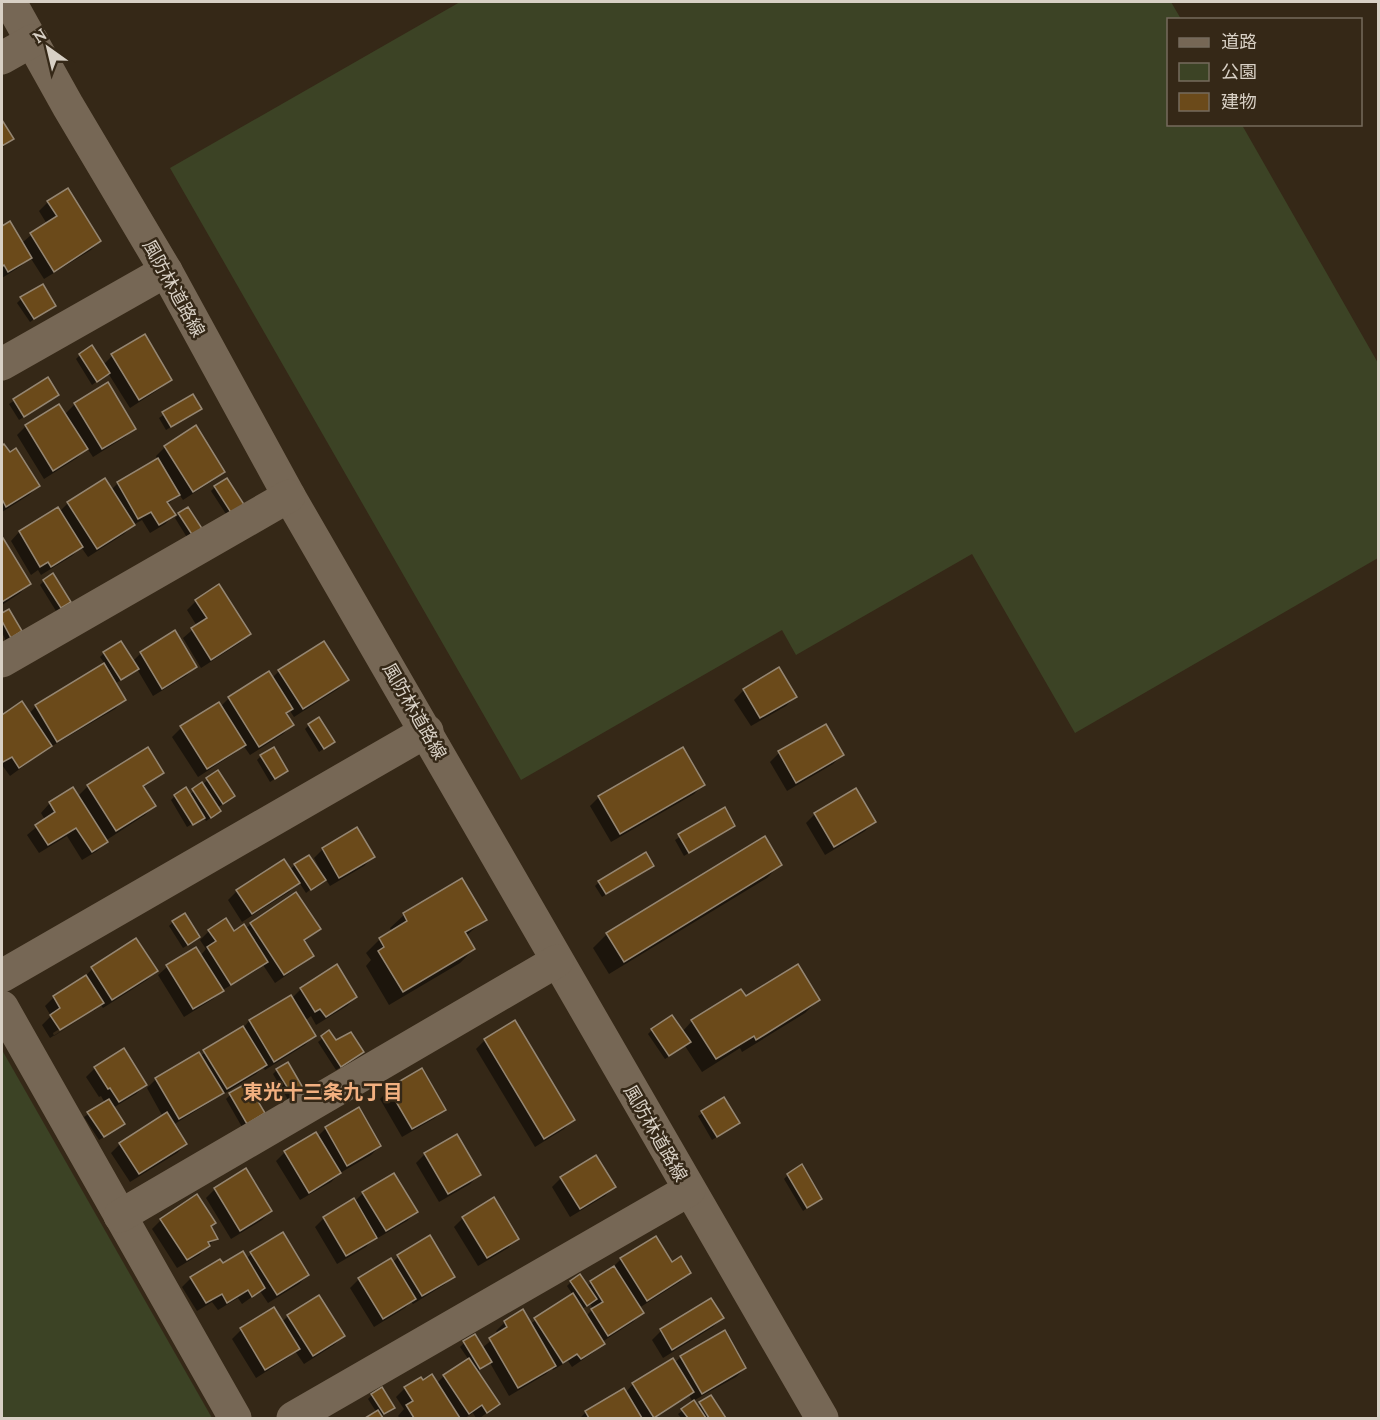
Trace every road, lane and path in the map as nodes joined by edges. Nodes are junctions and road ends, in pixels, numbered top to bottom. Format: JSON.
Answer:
{"nodes":[{"id":1,"x":10,"y":2,"type":"edge"},
{"id":2,"x":32,"y":41,"type":"junction"},
{"id":3,"x":2,"y":58,"type":"edge"},
{"id":4,"x":165,"y":271,"type":"junction"},
{"id":5,"x":2,"y":364,"type":"edge"},
{"id":6,"x":289,"y":496,"type":"junction"},
{"id":7,"x":2,"y":661,"type":"edge"},
{"id":8,"x":427,"y":731,"type":"junction"},
{"id":9,"x":557,"y":961,"type":"junction"},
{"id":10,"x":2,"y":976,"type":"edge"},
{"id":11,"x":2,"y":1007,"type":"edge"},
{"id":12,"x":689,"y":1190,"type":"junction"},
{"id":13,"x":120,"y":1216,"type":"junction"},
{"id":14,"x":819,"y":1417,"type":"edge"},
{"id":15,"x":235,"y":1419,"type":"edge"},
{"id":16,"x":293,"y":1419,"type":"edge"}],
"edges":[{"from":1,"to":2,"type":"street","name":"風防林道路線"},
{"from":2,"to":3,"type":"street"},
{"from":2,"to":4,"type":"street","name":"風防林道路線"},
{"from":4,"to":5,"type":"street"},
{"from":4,"to":6,"type":"street","name":"風防林道路線"},
{"from":6,"to":7,"type":"street"},
{"from":6,"to":8,"type":"street","name":"風防林道路線"},
{"from":8,"to":9,"type":"street","name":"風防林道路線"},
{"from":8,"to":10,"type":"street"},
{"from":9,"to":12,"type":"street","name":"風防林道路線"},
{"from":9,"to":13,"type":"street"},
{"from":11,"to":13,"type":"street"},
{"from":12,"to":14,"type":"street","name":"風防林道路線"},
{"from":12,"to":16,"type":"street"},
{"from":13,"to":15,"type":"street"}]}
